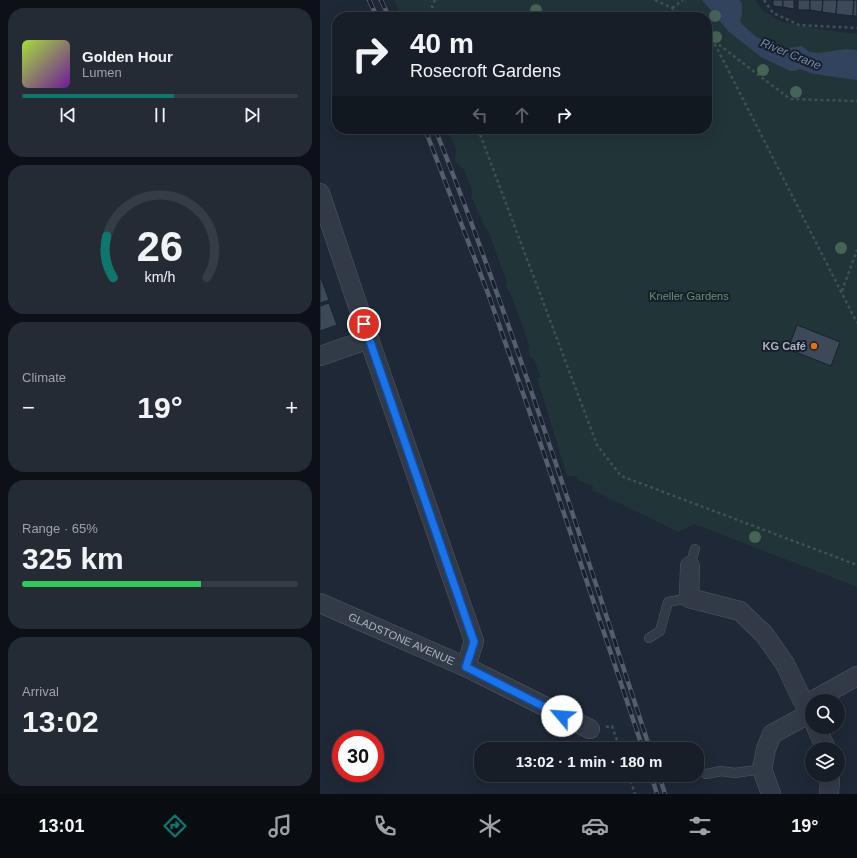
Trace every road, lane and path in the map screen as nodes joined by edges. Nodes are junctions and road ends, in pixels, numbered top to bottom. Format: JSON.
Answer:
{"nodes":[{"id":1,"x":434,"y":0,"type":"edge"},
{"id":2,"x":655,"y":0,"type":"edge"},
{"id":3,"x":683,"y":0,"type":"edge"},
{"id":4,"x":764,"y":0,"type":"edge"},
{"id":5,"x":672,"y":8,"type":"junction"},
{"id":6,"x":434,"y":12,"type":"edge"},
{"id":7,"x":677,"y":12,"type":"edge"},
{"id":8,"x":857,"y":28,"type":"edge"},
{"id":9,"x":712,"y":39,"type":"joint"},
{"id":10,"x":857,"y":101,"type":"edge"},
{"id":11,"x":480,"y":134,"type":"edge"},
{"id":12,"x":320,"y":193,"type":"edge"},
{"id":13,"x":857,"y":250,"type":"edge"},
{"id":14,"x":841,"y":292,"type":"junction"},
{"id":15,"x":857,"y":323,"type":"edge"},
{"id":16,"x":369,"y":339,"type":"junction"},
{"id":17,"x":320,"y":356,"type":"edge"},
{"id":18,"x":692,"y":557,"type":"dead end"},
{"id":19,"x":857,"y":565,"type":"edge"},
{"id":20,"x":689,"y":598,"type":"junction"},
{"id":21,"x":320,"y":603,"type":"edge"},
{"id":22,"x":649,"y":638,"type":"dead end"},
{"id":23,"x":466,"y":667,"type":"junction"},
{"id":24,"x":857,"y":676,"type":"edge"},
{"id":25,"x":833,"y":694,"type":"edge"},
{"id":26,"x":805,"y":700,"type":"edge"},
{"id":27,"x":805,"y":715,"type":"edge"},
{"id":28,"x":590,"y":729,"type":"dead end"},
{"id":29,"x":762,"y":769,"type":"junction"},
{"id":30,"x":706,"y":774,"type":"dead end"},
{"id":31,"x":631,"y":782,"type":"edge"},
{"id":32,"x":830,"y":782,"type":"edge"},
{"id":33,"x":635,"y":794,"type":"edge"},
{"id":34,"x":771,"y":794,"type":"edge"},
{"id":35,"x":829,"y":794,"type":"edge"}],
"edges":[{"from":1,"to":6,"type":"path"},
{"from":2,"to":5,"type":"path"},
{"from":3,"to":5,"type":"path"},
{"from":4,"to":8,"type":"path"},
{"from":5,"to":7,"type":"path"},
{"from":9,"to":10,"type":"path"},
{"from":9,"to":14,"type":"path"},
{"from":11,"to":19,"type":"path"},
{"from":12,"to":16,"type":"street"},
{"from":13,"to":14,"type":"path"},
{"from":14,"to":15,"type":"path"},
{"from":16,"to":17,"type":"street"},
{"from":16,"to":23,"type":"street"},
{"from":18,"to":20,"type":"street"},
{"from":20,"to":22,"type":"lane"},
{"from":20,"to":26,"type":"street"},
{"from":21,"to":23,"type":"street","name":"GLADSTONE AVENUE"},
{"from":23,"to":28,"type":"street","name":"GLADSTONE AVENUE"},
{"from":24,"to":25,"type":"street"},
{"from":27,"to":29,"type":"street"},
{"from":29,"to":30,"type":"lane"},
{"from":29,"to":34,"type":"street"},
{"from":31,"to":33,"type":"path"},
{"from":32,"to":35,"type":"street"}]}
